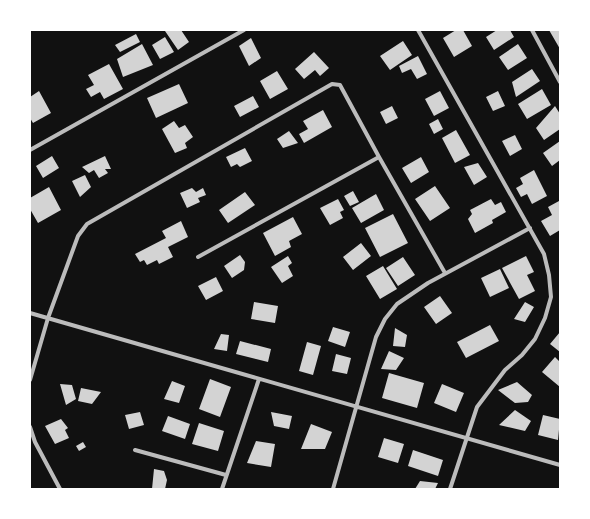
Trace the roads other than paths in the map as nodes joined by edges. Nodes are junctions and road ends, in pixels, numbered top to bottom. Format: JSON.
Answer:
{"nodes":[{"id":1,"x":244,"y":30,"type":"edge"},
{"id":2,"x":418,"y":30,"type":"edge"},
{"id":3,"x":532,"y":30,"type":"edge"},
{"id":4,"x":560,"y":82,"type":"edge"},
{"id":5,"x":30,"y":150,"type":"edge"},
{"id":6,"x":379,"y":157,"type":"junction"},
{"id":7,"x":530,"y":228,"type":"junction"},
{"id":8,"x":198,"y":257,"type":"dead end"},
{"id":9,"x":445,"y":273,"type":"junction"},
{"id":10,"x":30,"y":313,"type":"edge"},
{"id":11,"x":48,"y":318,"type":"junction"},
{"id":12,"x":259,"y":379,"type":"junction"},
{"id":13,"x":30,"y":380,"type":"edge"},
{"id":14,"x":357,"y":407,"type":"junction"},
{"id":15,"x":30,"y":427,"type":"edge"},
{"id":16,"x":467,"y":440,"type":"junction"},
{"id":17,"x":135,"y":450,"type":"dead end"},
{"id":18,"x":560,"y":465,"type":"edge"},
{"id":19,"x":226,"y":475,"type":"junction"},
{"id":20,"x":60,"y":489,"type":"edge"},
{"id":21,"x":222,"y":489,"type":"edge"},
{"id":22,"x":334,"y":489,"type":"edge"},
{"id":23,"x":450,"y":489,"type":"edge"}],
"edges":[{"from":1,"to":5,"type":"street"},
{"from":2,"to":7,"type":"street"},
{"from":3,"to":4,"type":"street"},
{"from":6,"to":8,"type":"street"},
{"from":6,"to":9,"type":"street"},
{"from":6,"to":11,"type":"street"},
{"from":7,"to":9,"type":"street"},
{"from":7,"to":16,"type":"street"},
{"from":9,"to":14,"type":"street"},
{"from":10,"to":11,"type":"street"},
{"from":11,"to":12,"type":"street"},
{"from":11,"to":13,"type":"street"},
{"from":12,"to":14,"type":"street"},
{"from":12,"to":19,"type":"street"},
{"from":14,"to":16,"type":"street"},
{"from":14,"to":22,"type":"street"},
{"from":15,"to":20,"type":"street"},
{"from":16,"to":18,"type":"street"},
{"from":16,"to":23,"type":"street"},
{"from":17,"to":19,"type":"street"},
{"from":19,"to":21,"type":"street"}]}
